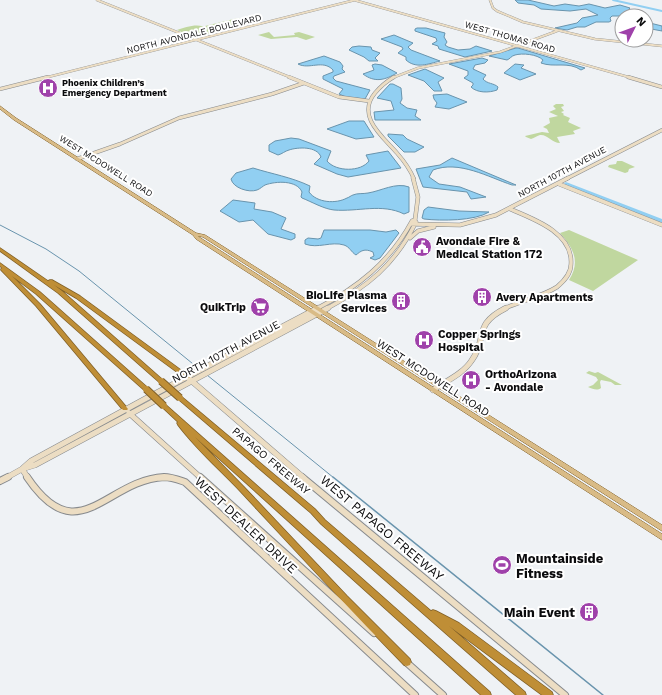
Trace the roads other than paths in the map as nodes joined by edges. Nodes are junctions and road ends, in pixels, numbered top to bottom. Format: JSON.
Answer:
{"nodes":[{"id":1,"x":97,"y":0,"type":"edge"},
{"id":2,"x":354,"y":0,"type":"edge"},
{"id":3,"x":490,"y":0,"type":"edge"},
{"id":4,"x":557,"y":30,"type":"junction"},
{"id":5,"x":194,"y":41,"type":"junction"},
{"id":6,"x":516,"y":46,"type":"junction"},
{"id":7,"x":662,"y":46,"type":"edge"},
{"id":8,"x":304,"y":83,"type":"junction"},
{"id":9,"x":662,"y":87,"type":"edge"},
{"id":10,"x":0,"y":90,"type":"edge"},
{"id":11,"x":369,"y":101,"type":"junction"},
{"id":12,"x":0,"y":107,"type":"edge"},
{"id":13,"x":0,"y":112,"type":"edge"},
{"id":14,"x":7,"y":114,"type":"junction"},
{"id":15,"x":662,"y":130,"type":"edge"},
{"id":16,"x":77,"y":159,"type":"junction"},
{"id":17,"x":559,"y":184,"type":"junction"},
{"id":18,"x":510,"y":209,"type":"junction"},
{"id":19,"x":414,"y":222,"type":"junction"},
{"id":20,"x":466,"y":223,"type":"junction"},
{"id":21,"x":662,"y":224,"type":"edge"},
{"id":22,"x":453,"y":225,"type":"junction"},
{"id":23,"x":195,"y":234,"type":"junction"},
{"id":24,"x":408,"y":241,"type":"junction"},
{"id":25,"x":401,"y":247,"type":"junction"},
{"id":26,"x":0,"y":249,"type":"edge"},
{"id":27,"x":0,"y":265,"type":"edge"},
{"id":28,"x":40,"y":277,"type":"junction"},
{"id":29,"x":321,"y":310,"type":"junction"},
{"id":30,"x":313,"y":314,"type":"junction"},
{"id":31,"x":278,"y":330,"type":"junction"},
{"id":32,"x":257,"y":340,"type":"junction"},
{"id":33,"x":262,"y":344,"type":"junction"},
{"id":34,"x":229,"y":361,"type":"junction"},
{"id":35,"x":187,"y":377,"type":"junction"},
{"id":36,"x":192,"y":382,"type":"junction"},
{"id":37,"x":440,"y":386,"type":"junction"},
{"id":38,"x":433,"y":390,"type":"junction"},
{"id":39,"x":126,"y":409,"type":"junction"},
{"id":40,"x":173,"y":413,"type":"junction"},
{"id":41,"x":130,"y":414,"type":"junction"},
{"id":42,"x":22,"y":469,"type":"junction"},
{"id":43,"x":0,"y":481,"type":"edge"},
{"id":44,"x":662,"y":528,"type":"edge"},
{"id":45,"x":662,"y":538,"type":"edge"},
{"id":46,"x":425,"y":611,"type":"junction"},
{"id":47,"x":407,"y":662,"type":"junction"},
{"id":48,"x":415,"y":695,"type":"edge"},
{"id":49,"x":443,"y":695,"type":"edge"},
{"id":50,"x":487,"y":695,"type":"edge"},
{"id":51,"x":522,"y":695,"type":"edge"},
{"id":52,"x":549,"y":695,"type":"edge"},
{"id":53,"x":565,"y":695,"type":"edge"}],
"edges":[{"from":1,"to":5,"type":"main road"},
{"from":2,"to":5,"type":"main road","name":"NORTH AVONDALE BOULEVARD"},
{"from":2,"to":6,"type":"main road","name":"WEST THOMAS ROAD"},
{"from":3,"to":4,"type":"main road"},
{"from":4,"to":6,"type":"main road"},
{"from":4,"to":7,"type":"main road"},
{"from":5,"to":8,"type":"main road"},
{"from":5,"to":10,"type":"main road","name":"NORTH AVONDALE BOULEVARD"},
{"from":6,"to":9,"type":"main road","name":"WEST THOMAS ROAD"},
{"from":6,"to":11,"type":"main road"},
{"from":8,"to":11,"type":"main road"},
{"from":8,"to":16,"type":"main road"},
{"from":11,"to":19,"type":"main road"},
{"from":12,"to":14,"type":"main road","name":"WEST MCDOWELL ROAD"},
{"from":13,"to":14,"type":"main road","name":"WEST MCDOWELL ROAD"},
{"from":14,"to":16,"type":"main road","name":"WEST MCDOWELL ROAD"},
{"from":15,"to":17,"type":"main road","name":"NORTH 107TH AVENUE"},
{"from":16,"to":23,"type":"main road","name":"WEST MCDOWELL ROAD"},
{"from":17,"to":18,"type":"main road","name":"NORTH 107TH AVENUE"},
{"from":17,"to":21,"type":"main road"},
{"from":18,"to":20,"type":"main road","name":"NORTH 107TH AVENUE"},
{"from":18,"to":37,"type":"main road"},
{"from":19,"to":20,"type":"main road","name":"NORTH 107TH AVENUE"},
{"from":19,"to":22,"type":"main road","name":"NORTH 107TH AVENUE"},
{"from":19,"to":24,"type":"main road","name":"NORTH 107TH AVENUE"},
{"from":19,"to":25,"type":"main road","name":"NORTH 107TH AVENUE"},
{"from":20,"to":22,"type":"main road","name":"NORTH 107TH AVENUE"},
{"from":22,"to":24,"type":"main road"},
{"from":23,"to":29,"type":"main road","name":"WEST MCDOWELL ROAD"},
{"from":23,"to":30,"type":"main road","name":"WEST MCDOWELL ROAD"},
{"from":24,"to":25,"type":"main road","name":"NORTH 107TH AVENUE"},
{"from":25,"to":29,"type":"main road","name":"NORTH 107TH AVENUE"},
{"from":26,"to":28,"type":"highway","name":"PAPAGO FREEWAY"},
{"from":27,"to":39,"type":"highway"},
{"from":27,"to":40,"type":"highway","bridge":true},
{"from":28,"to":35,"type":"highway"},
{"from":28,"to":46,"type":"highway","name":"PAPAGO FREEWAY","bridge":true},
{"from":29,"to":30,"type":"main road","name":"NORTH 107TH AVENUE"},
{"from":29,"to":37,"type":"main road","name":"WEST MCDOWELL ROAD"},
{"from":30,"to":31,"type":"main road","name":"NORTH 107TH AVENUE"},
{"from":30,"to":33,"type":"main road","name":"NORTH 107TH AVENUE"},
{"from":30,"to":38,"type":"main road","name":"WEST MCDOWELL ROAD"},
{"from":31,"to":32,"type":"main road","name":"NORTH 107TH AVENUE"},
{"from":31,"to":33,"type":"main road"},
{"from":32,"to":34,"type":"main road"},
{"from":32,"to":35,"type":"main road","name":"NORTH 107TH AVENUE"},
{"from":33,"to":34,"type":"main road","name":"NORTH 107TH AVENUE"},
{"from":34,"to":36,"type":"main road","name":"NORTH 107TH AVENUE"},
{"from":35,"to":36,"type":"main road","name":"WEST PAPAGO FREEWAY"},
{"from":35,"to":39,"type":"main road","name":"NORTH 107TH AVENUE"},
{"from":36,"to":41,"type":"main road","name":"NORTH 107TH AVENUE"},
{"from":36,"to":53,"type":"main road","name":"WEST PAPAGO FREEWAY"},
{"from":37,"to":38,"type":"main road"},
{"from":37,"to":44,"type":"main road","name":"WEST MCDOWELL ROAD"},
{"from":38,"to":45,"type":"main road","name":"WEST MCDOWELL ROAD"},
{"from":39,"to":41,"type":"main road"},
{"from":39,"to":42,"type":"main road","name":"NORTH 107TH AVENUE"},
{"from":40,"to":47,"type":"highway"},
{"from":40,"to":50,"type":"highway"},
{"from":41,"to":42,"type":"main road","name":"NORTH 107TH AVENUE"},
{"from":41,"to":47,"type":"main road"},
{"from":42,"to":43,"type":"main road","name":"NORTH 107TH AVENUE"},
{"from":42,"to":48,"type":"main road","name":"WEST DEALER DRIVE"},
{"from":46,"to":51,"type":"highway","name":"PAPAGO FREEWAY"},
{"from":46,"to":52,"type":"highway"},
{"from":47,"to":49,"type":"main road"}]}
